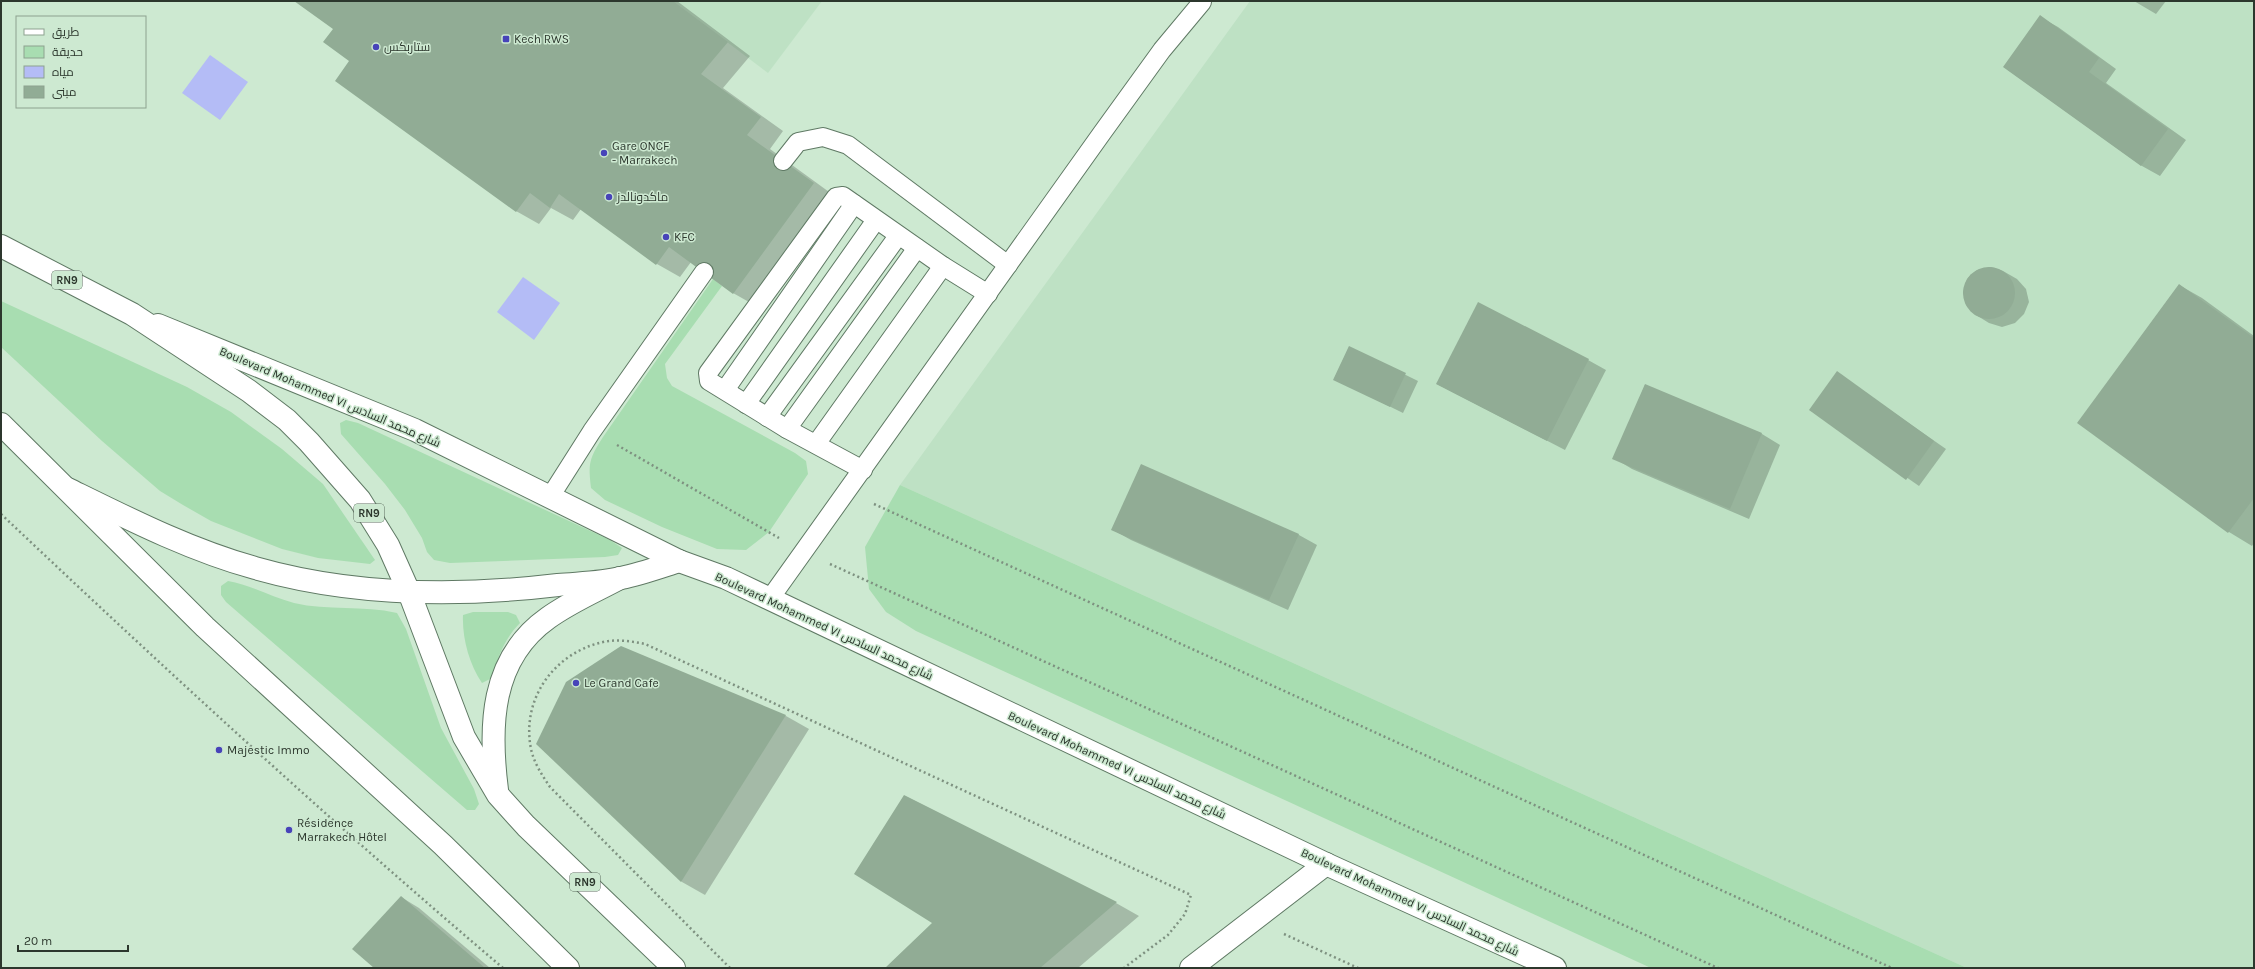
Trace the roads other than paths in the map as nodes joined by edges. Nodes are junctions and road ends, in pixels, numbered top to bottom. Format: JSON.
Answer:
{"nodes":[{"id":1,"x":1202,"y":2,"type":"edge"},
{"id":2,"x":783,"y":161,"type":"dead end"},
{"id":3,"x":876,"y":220,"type":"junction"},
{"id":4,"x":898,"y":236,"type":"junction"},
{"id":5,"x":1,"y":246,"type":"edge"},
{"id":6,"x":916,"y":248,"type":"junction"},
{"id":7,"x":1008,"y":265,"type":"junction"},
{"id":8,"x":942,"y":266,"type":"junction"},
{"id":9,"x":704,"y":272,"type":"dead end"},
{"id":10,"x":988,"y":294,"type":"junction"},
{"id":11,"x":132,"y":314,"type":"junction"},
{"id":12,"x":746,"y":404,"type":"junction"},
{"id":13,"x":767,"y":417,"type":"junction"},
{"id":14,"x":1,"y":424,"type":"edge"},
{"id":15,"x":787,"y":429,"type":"junction"},
{"id":16,"x":816,"y":444,"type":"junction"},
{"id":17,"x":863,"y":470,"type":"junction"},
{"id":18,"x":61,"y":486,"type":"junction"},
{"id":19,"x":550,"y":497,"type":"junction"},
{"id":20,"x":679,"y":561,"type":"junction"},
{"id":21,"x":620,"y":578,"type":"junction"},
{"id":22,"x":409,"y":592,"type":"junction"},
{"id":23,"x":769,"y":600,"type":"junction"},
{"id":24,"x":498,"y":795,"type":"junction"},
{"id":25,"x":1326,"y":864,"type":"junction"},
{"id":26,"x":568,"y":968,"type":"edge"},
{"id":27,"x":674,"y":968,"type":"edge"},
{"id":28,"x":1191,"y":968,"type":"edge"},
{"id":29,"x":1555,"y":968,"type":"edge"}],
"edges":[{"from":1,"to":7,"type":"lane"},
{"from":2,"to":7,"type":"lane"},
{"from":3,"to":4,"type":"lane"},
{"from":3,"to":12,"type":"lane"},
{"from":3,"to":12,"type":"lane"},
{"from":4,"to":6,"type":"lane"},
{"from":4,"to":13,"type":"lane"},
{"from":5,"to":11,"type":"street","name":"Boulevard Mohammed VI شارع محمد السادس","number":"RN9"},
{"from":6,"to":8,"type":"lane"},
{"from":6,"to":15,"type":"lane"},
{"from":7,"to":10,"type":"lane"},
{"from":8,"to":10,"type":"lane"},
{"from":8,"to":16,"type":"lane"},
{"from":9,"to":19,"type":"lane"},
{"from":10,"to":17,"type":"lane"},
{"from":11,"to":19,"type":"street","name":"Boulevard Mohammed VI شارع محمد السادس"},
{"from":11,"to":22,"type":"street","number":"RN9"},
{"from":12,"to":13,"type":"lane"},
{"from":13,"to":15,"type":"lane"},
{"from":14,"to":18,"type":"street"},
{"from":15,"to":16,"type":"lane"},
{"from":16,"to":17,"type":"lane"},
{"from":17,"to":23,"type":"lane"},
{"from":18,"to":22,"type":"street"},
{"from":18,"to":26,"type":"street"},
{"from":19,"to":20,"type":"street","name":"Boulevard Mohammed VI شارع محمد السادس"},
{"from":20,"to":21,"type":"street"},
{"from":20,"to":23,"type":"street","name":"Boulevard Mohammed VI شارع محمد السادس"},
{"from":21,"to":22,"type":"street"},
{"from":21,"to":24,"type":"street"},
{"from":22,"to":24,"type":"street","number":"RN9"},
{"from":23,"to":25,"type":"street","name":"Boulevard Mohammed VI شارع محمد السادس"},
{"from":24,"to":27,"type":"street","number":"RN9"},
{"from":25,"to":28,"type":"street"},
{"from":25,"to":29,"type":"street","name":"Boulevard Mohammed VI شارع محمد السادس"}]}
